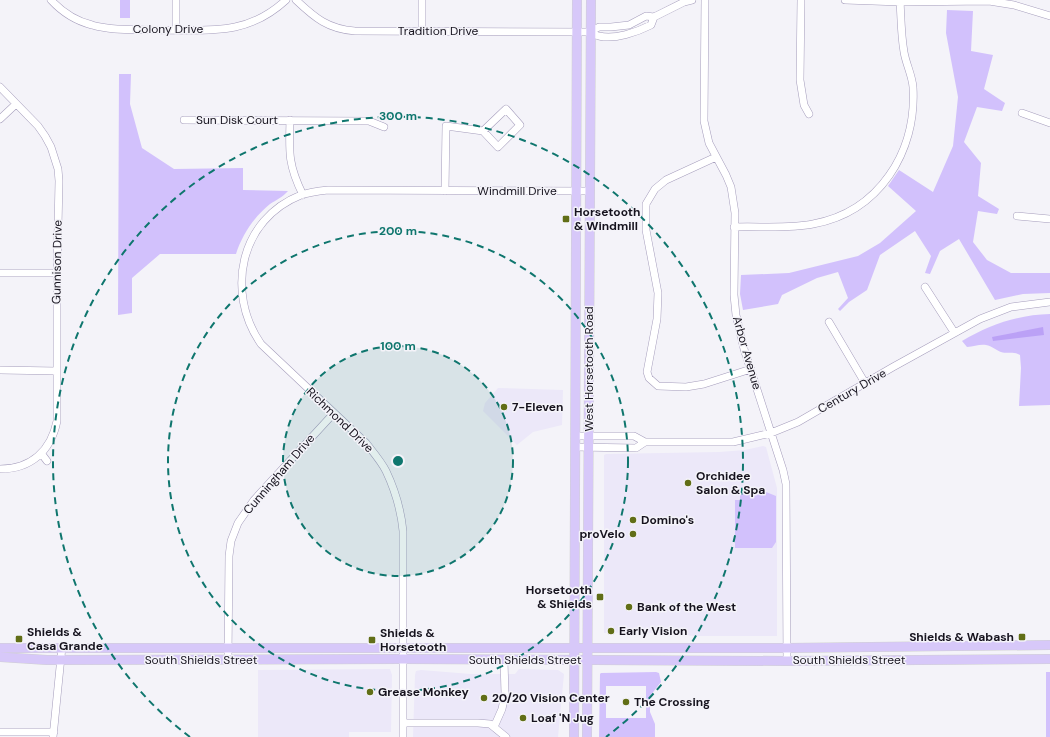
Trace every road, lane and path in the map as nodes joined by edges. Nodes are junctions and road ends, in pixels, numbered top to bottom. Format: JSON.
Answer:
{"nodes":[{"id":1,"x":51,"y":0,"type":"edge"},
{"id":2,"x":176,"y":0,"type":"edge"},
{"id":3,"x":286,"y":0,"type":"edge"},
{"id":4,"x":296,"y":0,"type":"edge"},
{"id":5,"x":422,"y":0,"type":"edge"},
{"id":6,"x":577,"y":0,"type":"edge"},
{"id":7,"x":591,"y":0,"type":"edge"},
{"id":8,"x":692,"y":0,"type":"edge"},
{"id":9,"x":705,"y":0,"type":"edge"},
{"id":10,"x":801,"y":0,"type":"edge"},
{"id":11,"x":845,"y":0,"type":"edge"},
{"id":12,"x":900,"y":1,"type":"edge"},
{"id":13,"x":997,"y":1,"type":"edge"},
{"id":14,"x":1050,"y":16,"type":"edge"},
{"id":15,"x":176,"y":30,"type":"junction"},
{"id":16,"x":422,"y":31,"type":"junction"},
{"id":17,"x":577,"y":32,"type":"junction"},
{"id":18,"x":590,"y":32,"type":"junction"},
{"id":19,"x":0,"y":87,"type":"edge"},
{"id":20,"x":16,"y":104,"type":"junction"},
{"id":21,"x":1022,"y":113,"type":"dead end"},
{"id":22,"x":809,"y":114,"type":"dead end"},
{"id":23,"x":0,"y":119,"type":"edge"},
{"id":24,"x":184,"y":120,"type":"dead end"},
{"id":25,"x":290,"y":120,"type":"junction"},
{"id":26,"x":1050,"y":123,"type":"edge"},
{"id":27,"x":384,"y":127,"type":"dead end"},
{"id":28,"x":483,"y":130,"type":"junction"},
{"id":29,"x":716,"y":157,"type":"junction"},
{"id":30,"x":444,"y":191,"type":"junction"},
{"id":31,"x":576,"y":191,"type":"junction"},
{"id":32,"x":590,"y":191,"type":"junction"},
{"id":33,"x":303,"y":195,"type":"junction"},
{"id":34,"x":1017,"y":216,"type":"dead end"},
{"id":35,"x":1050,"y":219,"type":"edge"},
{"id":36,"x":734,"y":227,"type":"junction"},
{"id":37,"x":0,"y":273,"type":"edge"},
{"id":38,"x":57,"y":273,"type":"junction"},
{"id":39,"x":926,"y":287,"type":"dead end"},
{"id":40,"x":1050,"y":302,"type":"edge"},
{"id":41,"x":829,"y":322,"type":"dead end"},
{"id":42,"x":954,"y":332,"type":"junction"},
{"id":43,"x":751,"y":369,"type":"junction"},
{"id":44,"x":0,"y":370,"type":"edge"},
{"id":45,"x":57,"y":371,"type":"junction"},
{"id":46,"x":865,"y":383,"type":"junction"},
{"id":47,"x":334,"y":413,"type":"junction"},
{"id":48,"x":771,"y":433,"type":"junction"},
{"id":49,"x":575,"y":436,"type":"junction"},
{"id":50,"x":588,"y":436,"type":"junction"},
{"id":51,"x":645,"y":442,"type":"junction"},
{"id":52,"x":575,"y":447,"type":"junction"},
{"id":53,"x":589,"y":447,"type":"junction"},
{"id":54,"x":41,"y":453,"type":"junction"},
{"id":55,"x":47,"y":461,"type":"dead end"},
{"id":56,"x":0,"y":469,"type":"edge"},
{"id":57,"x":1050,"y":646,"type":"edge"},
{"id":58,"x":588,"y":647,"type":"junction"},
{"id":59,"x":0,"y":648,"type":"edge"},
{"id":60,"x":62,"y":648,"type":"junction"},
{"id":61,"x":228,"y":648,"type":"junction"},
{"id":62,"x":404,"y":648,"type":"junction"},
{"id":63,"x":574,"y":648,"type":"junction"},
{"id":64,"x":787,"y":648,"type":"junction"},
{"id":65,"x":0,"y":657,"type":"edge"},
{"id":66,"x":228,"y":659,"type":"junction"},
{"id":67,"x":403,"y":659,"type":"junction"},
{"id":68,"x":1050,"y":659,"type":"edge"},
{"id":69,"x":62,"y":660,"type":"junction"},
{"id":70,"x":504,"y":660,"type":"junction"},
{"id":71,"x":574,"y":660,"type":"junction"},
{"id":72,"x":588,"y":660,"type":"junction"},
{"id":73,"x":787,"y":661,"type":"junction"},
{"id":74,"x":403,"y":723,"type":"junction"},
{"id":75,"x":494,"y":727,"type":"junction"},
{"id":76,"x":0,"y":732,"type":"edge"},
{"id":77,"x":54,"y":734,"type":"edge"},
{"id":78,"x":403,"y":737,"type":"edge"},
{"id":79,"x":506,"y":737,"type":"edge"},
{"id":80,"x":574,"y":737,"type":"edge"},
{"id":81,"x":587,"y":737,"type":"edge"}],
"edges":[{"from":1,"to":15,"type":"street","name":"Colony Drive"},
{"from":2,"to":15,"type":"street"},
{"from":3,"to":15,"type":"street","name":"Colony Drive"},
{"from":4,"to":16,"type":"street","name":"Tradition Drive"},
{"from":5,"to":16,"type":"street"},
{"from":6,"to":17,"type":"main road","name":"West Horsetooth Road"},
{"from":7,"to":18,"type":"main road","name":"West Horsetooth Road"},
{"from":8,"to":18,"type":"street","name":"Tradition Drive"},
{"from":9,"to":29,"type":"street","name":"Arbor Avenue"},
{"from":10,"to":22,"type":"street"},
{"from":11,"to":12,"type":"street"},
{"from":12,"to":13,"type":"street"},
{"from":12,"to":36,"type":"street"},
{"from":13,"to":14,"type":"street"},
{"from":16,"to":17,"type":"street","name":"Tradition Drive"},
{"from":17,"to":18,"type":"street","name":"Tradition Drive"},
{"from":17,"to":31,"type":"main road","name":"West Horsetooth Road"},
{"from":18,"to":32,"type":"main road","name":"West Horsetooth Road"},
{"from":19,"to":20,"type":"street","name":"Gunnison Drive"},
{"from":20,"to":23,"type":"street"},
{"from":20,"to":38,"type":"street","name":"Gunnison Drive"},
{"from":21,"to":26,"type":"street"},
{"from":24,"to":25,"type":"street","name":"Sun Disk Court"},
{"from":25,"to":27,"type":"street","name":"Sun Disk Court"},
{"from":25,"to":33,"type":"street","name":"Sun Disk Court"},
{"from":28,"to":28,"type":"street"},
{"from":28,"to":30,"type":"street"},
{"from":29,"to":36,"type":"street","name":"Arbor Avenue"},
{"from":29,"to":43,"type":"street"},
{"from":30,"to":31,"type":"street","name":"Windmill Drive"},
{"from":30,"to":33,"type":"street","name":"Windmill Drive"},
{"from":31,"to":32,"type":"street","name":"Windmill Drive"},
{"from":31,"to":49,"type":"main road","name":"West Horsetooth Road"},
{"from":32,"to":50,"type":"main road","name":"West Horsetooth Road"},
{"from":33,"to":47,"type":"street","name":"Richmond Drive"},
{"from":34,"to":35,"type":"street"},
{"from":36,"to":43,"type":"street","name":"Arbor Avenue"},
{"from":37,"to":38,"type":"street"},
{"from":38,"to":45,"type":"street","name":"Gunnison Drive"},
{"from":39,"to":42,"type":"street"},
{"from":40,"to":42,"type":"street","name":"Century Drive"},
{"from":41,"to":46,"type":"street"},
{"from":42,"to":46,"type":"street","name":"Century Drive"},
{"from":43,"to":48,"type":"street","name":"Arbor Avenue"},
{"from":44,"to":45,"type":"street"},
{"from":45,"to":54,"type":"street","name":"Gunnison Drive"},
{"from":46,"to":48,"type":"street","name":"Century Drive"},
{"from":47,"to":61,"type":"street","name":"Cunningham Drive"},
{"from":47,"to":62,"type":"street","name":"Richmond Drive"},
{"from":48,"to":51,"type":"street","name":"Century Drive"},
{"from":48,"to":64,"type":"street","name":"Arbor Avenue"},
{"from":49,"to":50,"type":"street","name":"Century Drive"},
{"from":49,"to":52,"type":"main road","name":"West Horsetooth Road"},
{"from":50,"to":51,"type":"street","name":"Century Drive"},
{"from":50,"to":53,"type":"main road","name":"West Horsetooth Road"},
{"from":51,"to":53,"type":"street","name":"Century Drive"},
{"from":52,"to":53,"type":"street","name":"Century Drive"},
{"from":52,"to":63,"type":"main road","name":"West Horsetooth Road"},
{"from":53,"to":58,"type":"main road","name":"West Horsetooth Road"},
{"from":54,"to":55,"type":"street"},
{"from":54,"to":56,"type":"street","name":"Gunnison Drive"},
{"from":57,"to":64,"type":"main road","name":"South Shields Street"},
{"from":58,"to":63,"type":"main road","name":"South Shields Street"},
{"from":58,"to":64,"type":"main road","name":"South Shields Street"},
{"from":58,"to":72,"type":"main road","name":"West Horsetooth Road"},
{"from":59,"to":60,"type":"main road","name":"South Shields Street"},
{"from":60,"to":61,"type":"main road","name":"South Shields Street"},
{"from":60,"to":69,"type":"street"},
{"from":61,"to":62,"type":"main road","name":"South Shields Street"},
{"from":61,"to":66,"type":"street","name":"Cunningham Drive"},
{"from":62,"to":63,"type":"main road","name":"South Shields Street"},
{"from":62,"to":67,"type":"street","name":"Richmond Drive"},
{"from":63,"to":71,"type":"main road","name":"West Horsetooth Road"},
{"from":64,"to":73,"type":"street","name":"Arbor Avenue"},
{"from":65,"to":69,"type":"main road","name":"South Shields Street"},
{"from":66,"to":67,"type":"main road","name":"South Shields Street"},
{"from":66,"to":69,"type":"main road","name":"South Shields Street"},
{"from":67,"to":70,"type":"main road","name":"South Shields Street"},
{"from":67,"to":74,"type":"street","name":"Richmond Drive"},
{"from":68,"to":73,"type":"main road","name":"South Shields Street"},
{"from":69,"to":77,"type":"street"},
{"from":70,"to":71,"type":"main road","name":"South Shields Street"},
{"from":70,"to":75,"type":"street"},
{"from":71,"to":72,"type":"main road","name":"South Shields Street"},
{"from":71,"to":80,"type":"main road","name":"West Horsetooth Road"},
{"from":72,"to":73,"type":"main road","name":"South Shields Street"},
{"from":72,"to":81,"type":"main road","name":"West Horsetooth Road"},
{"from":74,"to":75,"type":"street"},
{"from":74,"to":78,"type":"street","name":"Richmond Drive"},
{"from":75,"to":79,"type":"street"},
{"from":76,"to":77,"type":"street"}]}
